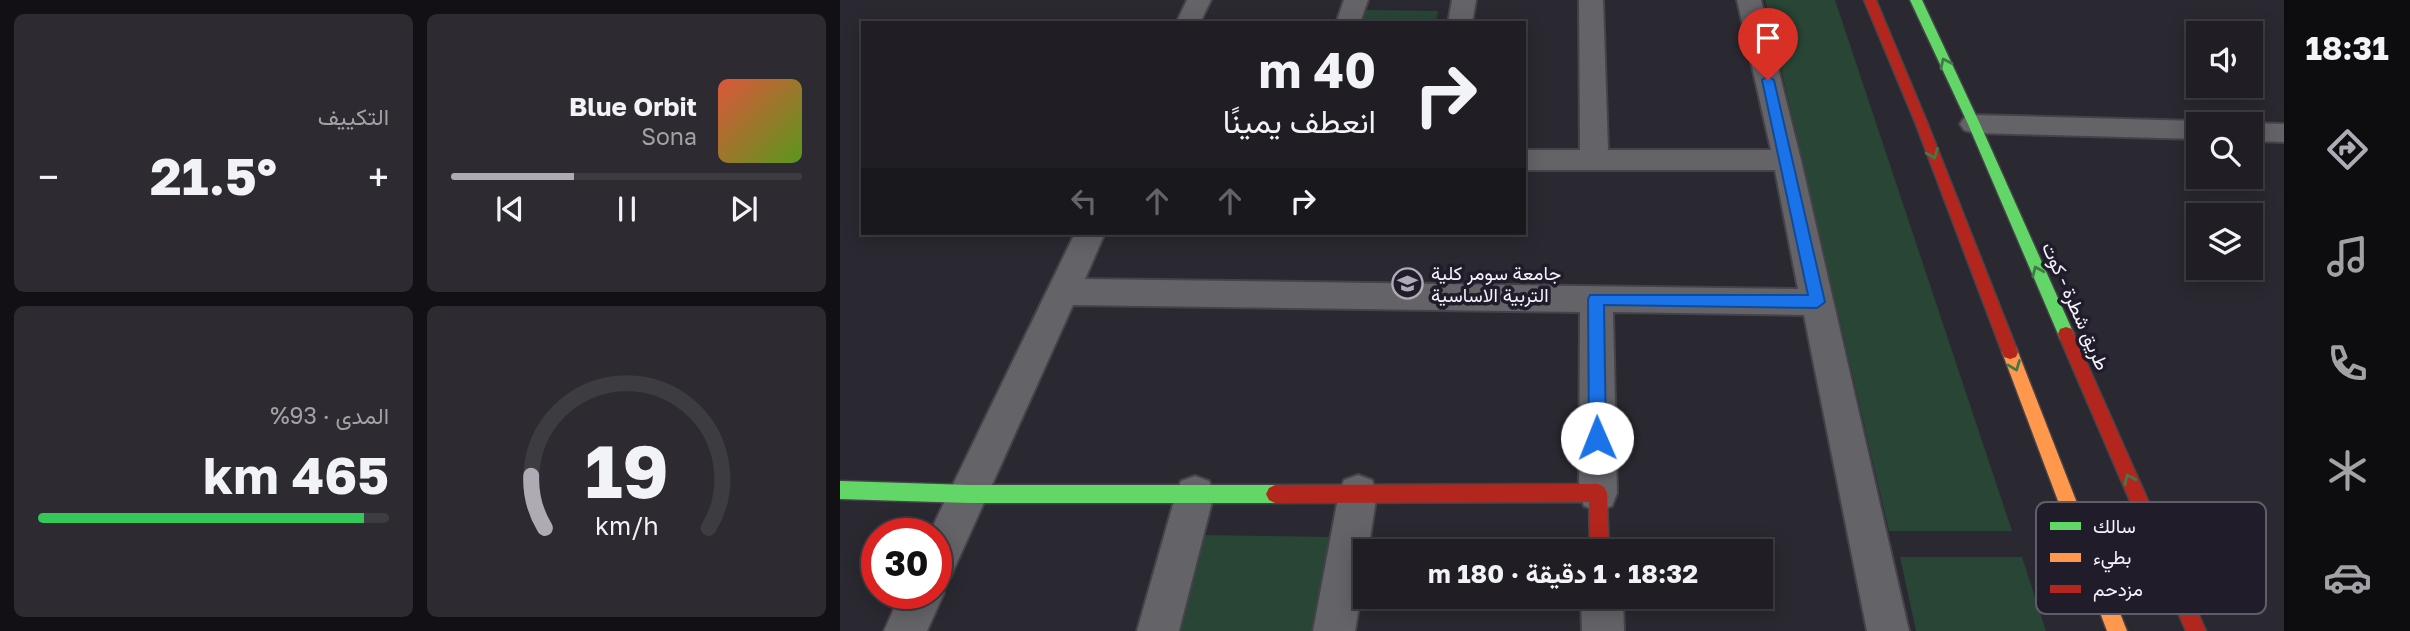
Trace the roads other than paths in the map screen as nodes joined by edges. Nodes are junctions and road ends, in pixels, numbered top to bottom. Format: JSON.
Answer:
{"nodes":[{"id":1,"x":1199,"y":0,"type":"edge"},
{"id":2,"x":1356,"y":0,"type":"edge"},
{"id":3,"x":1464,"y":0,"type":"edge"},
{"id":4,"x":1591,"y":0,"type":"edge"},
{"id":5,"x":1749,"y":0,"type":"edge"},
{"id":6,"x":1870,"y":0,"type":"edge"},
{"id":7,"x":1916,"y":0,"type":"edge"},
{"id":8,"x":1189,"y":21,"type":"edge"},
{"id":9,"x":1349,"y":21,"type":"edge"},
{"id":10,"x":1460,"y":21,"type":"edge"},
{"id":11,"x":1973,"y":124,"type":"junction"},
{"id":12,"x":2186,"y":130,"type":"edge"},
{"id":13,"x":2263,"y":132,"type":"edge"},
{"id":14,"x":2284,"y":133,"type":"edge"},
{"id":15,"x":1526,"y":159,"type":"edge"},
{"id":16,"x":1594,"y":160,"type":"junction"},
{"id":17,"x":1787,"y":160,"type":"junction"},
{"id":18,"x":1089,"y":235,"type":"edge"},
{"id":19,"x":1063,"y":292,"type":"junction"},
{"id":20,"x":1987,"y":294,"type":"junction"},
{"id":21,"x":1596,"y":299,"type":"junction"},
{"id":22,"x":2008,"y":301,"type":"dead end"},
{"id":23,"x":1817,"y":302,"type":"junction"},
{"id":24,"x":2044,"y":390,"type":"dead end"},
{"id":25,"x":2072,"y":391,"type":"dead end"},
{"id":26,"x":2028,"y":401,"type":"junction"},
{"id":27,"x":2095,"y":401,"type":"junction"},
{"id":28,"x":840,"y":491,"type":"edge"},
{"id":29,"x":1358,"y":493,"type":"junction"},
{"id":30,"x":1598,"y":493,"type":"junction"},
{"id":31,"x":969,"y":494,"type":"junction"},
{"id":32,"x":1195,"y":494,"type":"junction"},
{"id":33,"x":2067,"y":502,"type":"edge"},
{"id":34,"x":2139,"y":502,"type":"edge"},
{"id":35,"x":952,"y":530,"type":"edge"},
{"id":36,"x":1600,"y":539,"type":"edge"},
{"id":37,"x":915,"y":609,"type":"edge"},
{"id":38,"x":1602,"y":609,"type":"edge"},
{"id":39,"x":2110,"y":614,"type":"edge"},
{"id":40,"x":2189,"y":614,"type":"edge"},
{"id":41,"x":905,"y":631,"type":"edge"},
{"id":42,"x":1158,"y":631,"type":"edge"},
{"id":43,"x":1334,"y":631,"type":"edge"},
{"id":44,"x":1603,"y":631,"type":"edge"},
{"id":45,"x":1888,"y":631,"type":"edge"},
{"id":46,"x":2117,"y":631,"type":"edge"},
{"id":47,"x":2196,"y":631,"type":"edge"}],
"edges":[{"from":1,"to":8,"type":"street"},
{"from":2,"to":9,"type":"street"},
{"from":3,"to":10,"type":"street"},
{"from":4,"to":16,"type":"street"},
{"from":5,"to":17,"type":"street"},
{"from":6,"to":20,"type":"main road","one_way":true},
{"from":11,"to":7,"type":"main road","name":"طريق شطرة - كوت","one_way":true},
{"from":11,"to":12,"type":"street"},
{"from":27,"to":11,"type":"main road","name":"طريق شطرة - كوت","one_way":true},
{"from":13,"to":14,"type":"street"},
{"from":15,"to":16,"type":"street"},
{"from":16,"to":17,"type":"street"},
{"from":17,"to":23,"type":"street"},
{"from":18,"to":19,"type":"street"},
{"from":19,"to":21,"type":"street"},
{"from":19,"to":31,"type":"street"},
{"from":20,"to":22,"type":"main road"},
{"from":20,"to":26,"type":"main road","one_way":true},
{"from":21,"to":23,"type":"street"},
{"from":21,"to":30,"type":"street"},
{"from":23,"to":45,"type":"street"},
{"from":24,"to":26,"type":"main road"},
{"from":25,"to":27,"type":"main road"},
{"from":26,"to":33,"type":"main road"},
{"from":34,"to":27,"type":"main road","name":"طريق شطرة - كوت","one_way":true},
{"from":28,"to":31,"type":"main road"},
{"from":29,"to":30,"type":"main road"},
{"from":29,"to":32,"type":"main road"},
{"from":29,"to":43,"type":"street"},
{"from":30,"to":36,"type":"main road"},
{"from":31,"to":32,"type":"main road"},
{"from":31,"to":35,"type":"street"},
{"from":32,"to":42,"type":"street"},
{"from":37,"to":41,"type":"street"},
{"from":38,"to":44,"type":"street"},
{"from":39,"to":46,"type":"main road"},
{"from":47,"to":40,"type":"main road","name":"طريق شطرة - كوت","one_way":true}]}
